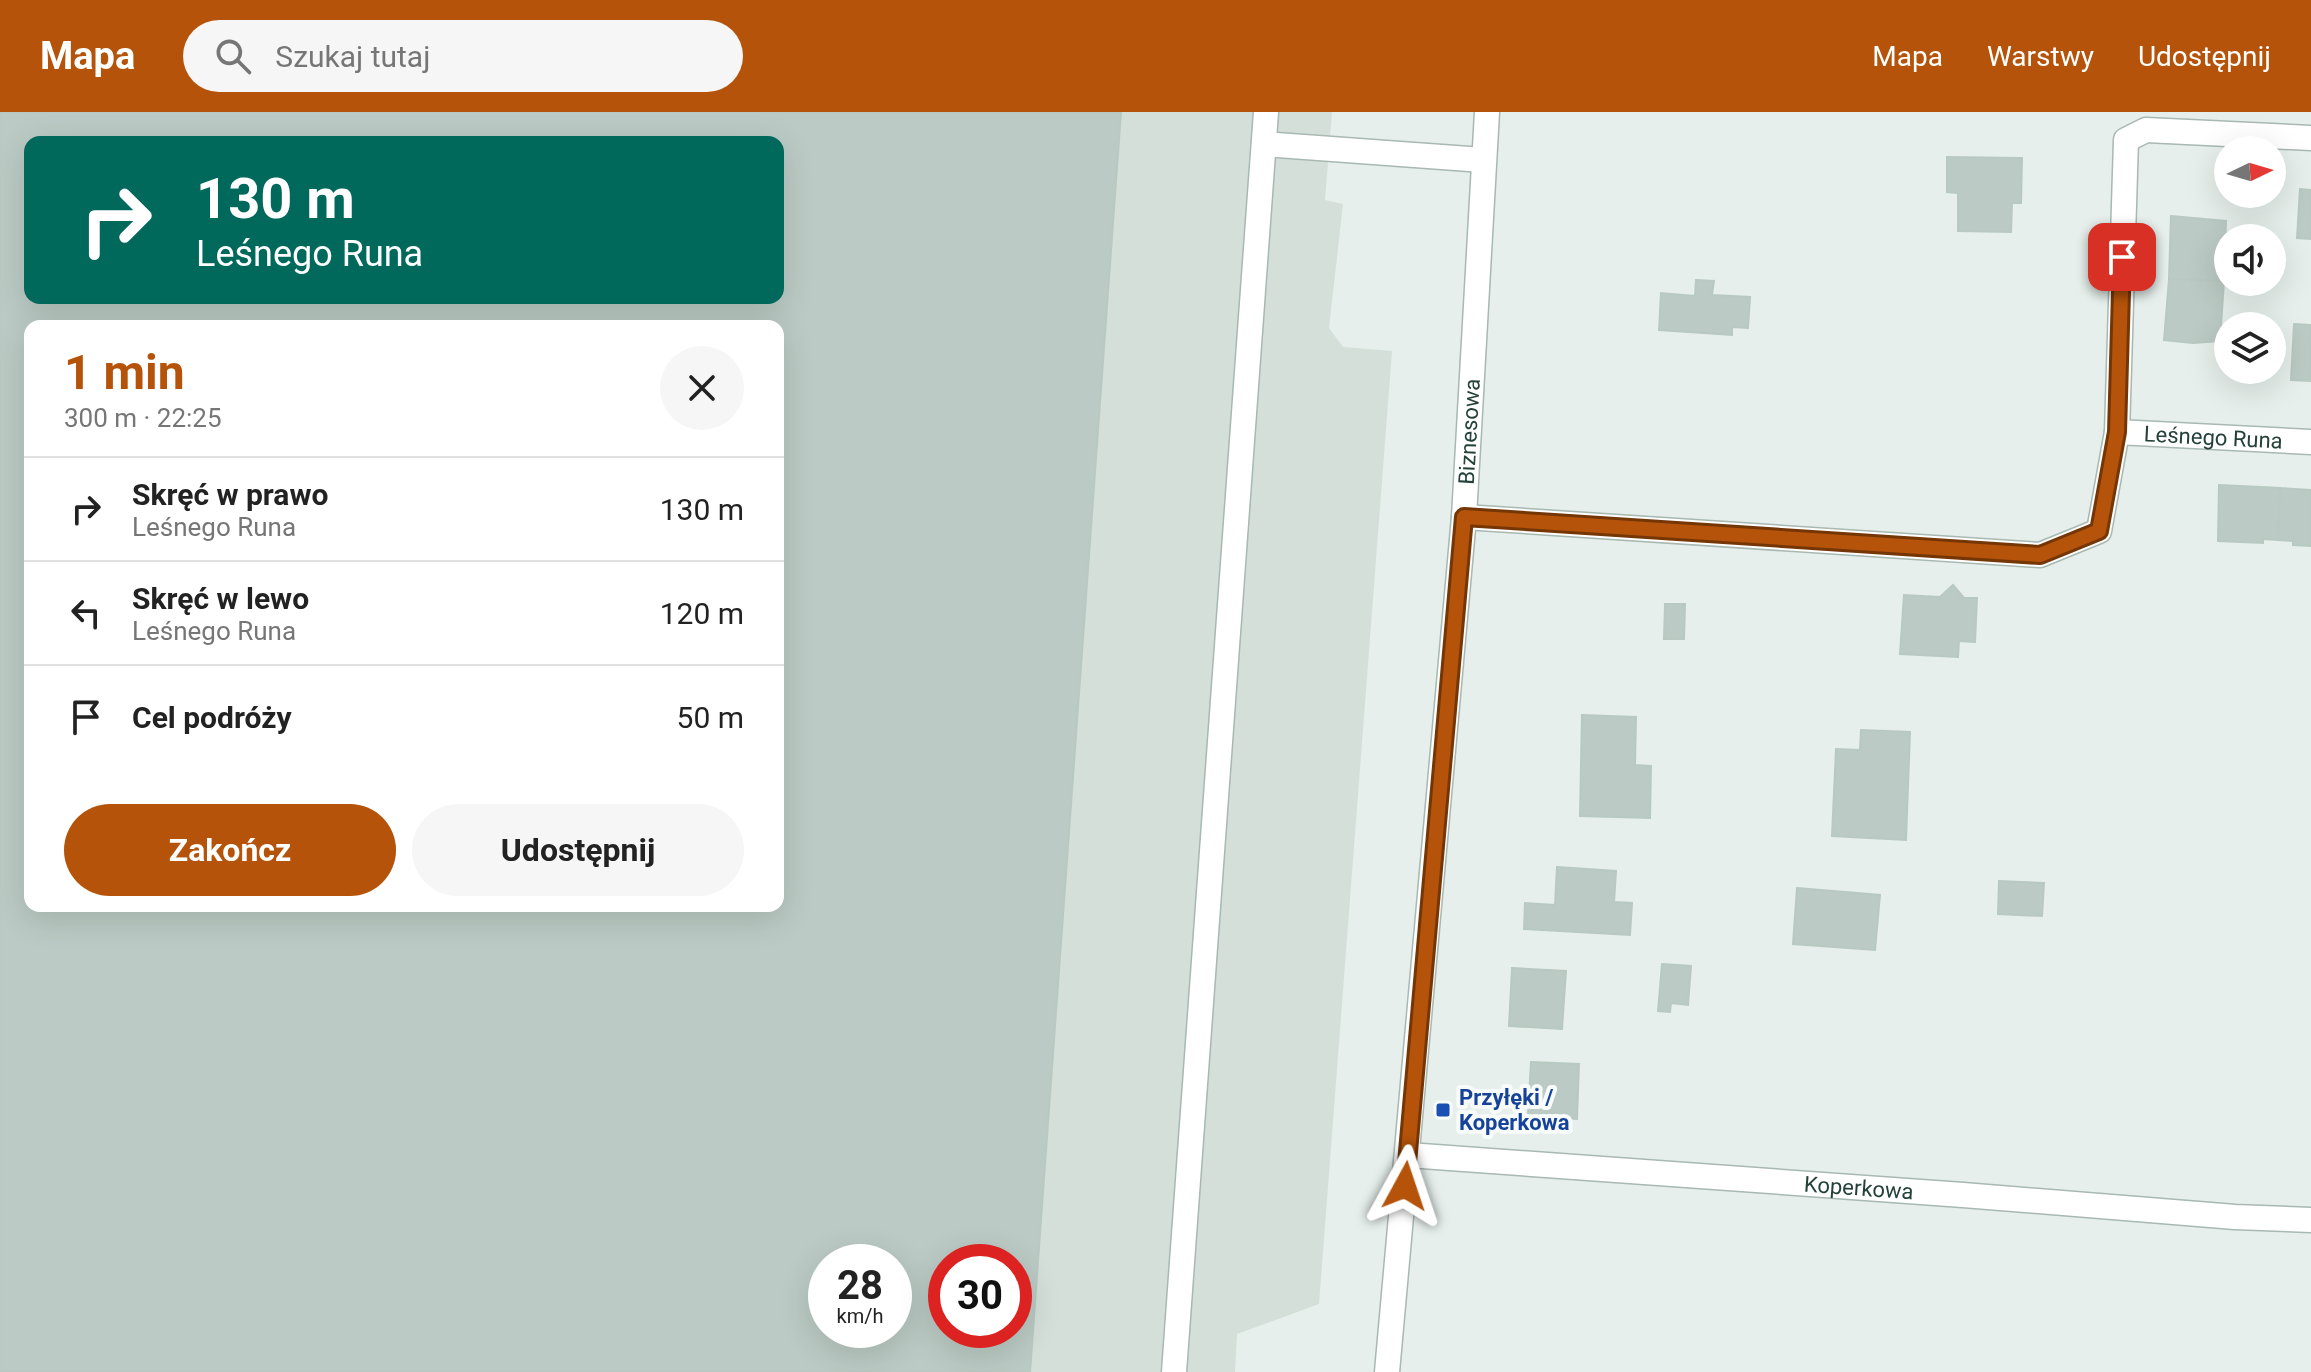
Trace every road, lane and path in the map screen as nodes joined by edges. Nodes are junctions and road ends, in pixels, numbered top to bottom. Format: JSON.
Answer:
{"nodes":[{"id":1,"x":1266,"y":112,"type":"edge"},
{"id":2,"x":1487,"y":112,"type":"edge"},
{"id":3,"x":2311,"y":138,"type":"edge"},
{"id":4,"x":1264,"y":144,"type":"junction"},
{"id":5,"x":1483,"y":160,"type":"junction"},
{"id":6,"x":2117,"y":432,"type":"junction"},
{"id":7,"x":2311,"y":442,"type":"edge"},
{"id":8,"x":1464,"y":517,"type":"junction"},
{"id":9,"x":1408,"y":1155,"type":"junction"},
{"id":10,"x":2311,"y":1220,"type":"edge"},
{"id":11,"x":1174,"y":1372,"type":"edge"},
{"id":12,"x":1387,"y":1372,"type":"edge"}],
"edges":[{"from":1,"to":4,"type":"street"},
{"from":2,"to":5,"type":"street","name":"Biznesowa"},
{"from":3,"to":6,"type":"street","name":"Leśnego Runa"},
{"from":4,"to":5,"type":"street"},
{"from":4,"to":11,"type":"street"},
{"from":5,"to":8,"type":"street","name":"Biznesowa"},
{"from":6,"to":7,"type":"street","name":"Leśnego Runa"},
{"from":6,"to":8,"type":"street","name":"Leśnego Runa"},
{"from":8,"to":9,"type":"street","name":"Biznesowa"},
{"from":9,"to":10,"type":"street","name":"Koperkowa"},
{"from":9,"to":12,"type":"street","name":"Biznesowa"}]}
